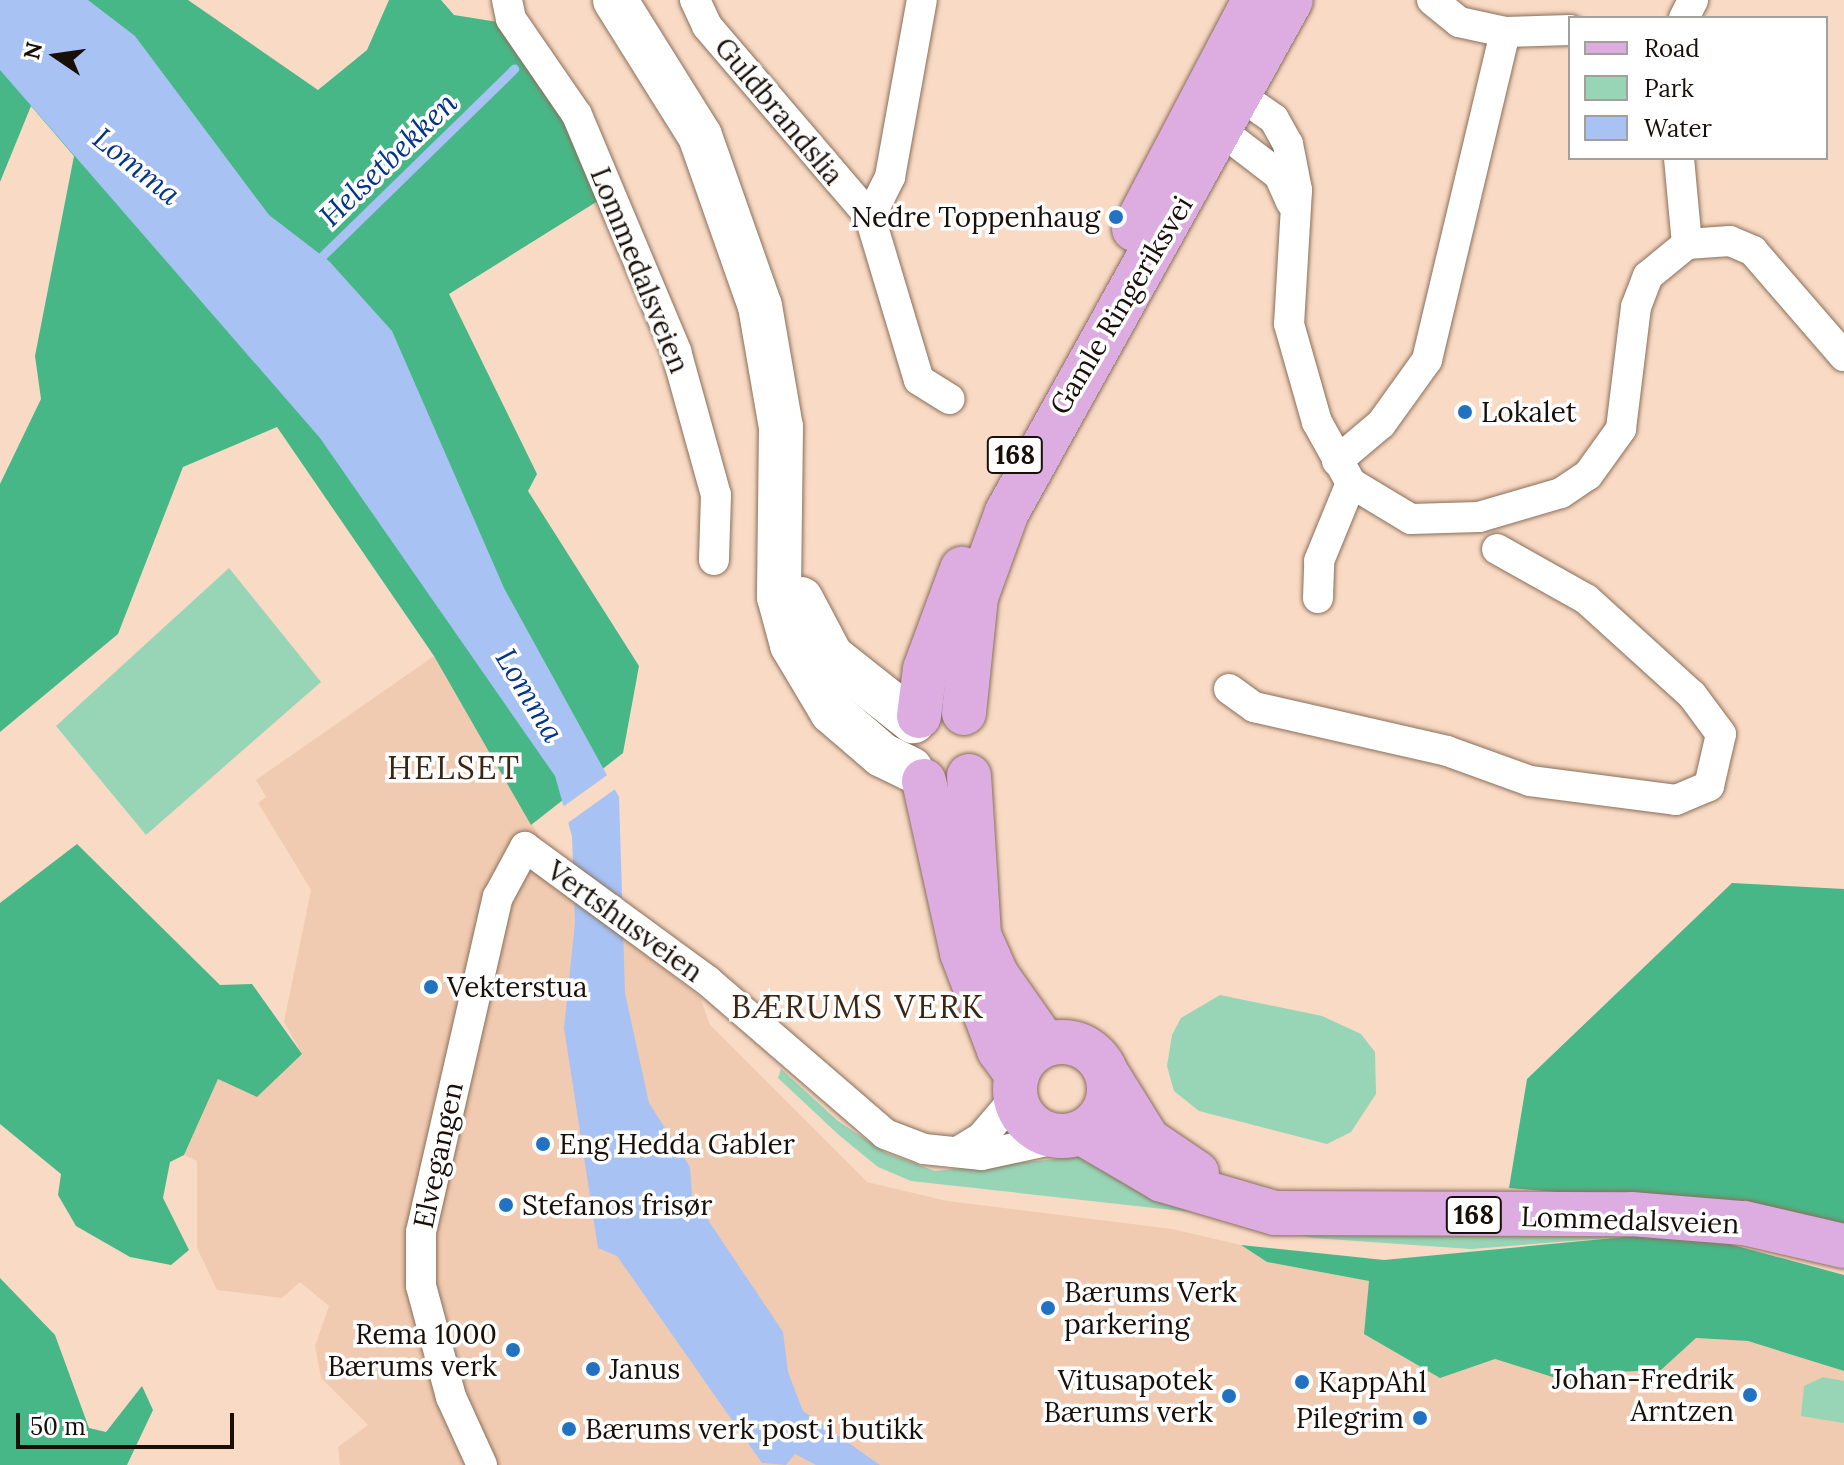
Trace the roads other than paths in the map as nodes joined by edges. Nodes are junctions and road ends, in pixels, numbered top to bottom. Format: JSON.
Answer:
{"nodes":[{"id":1,"x":507,"y":0,"type":"edge"},
{"id":2,"x":615,"y":0,"type":"edge"},
{"id":3,"x":695,"y":0,"type":"edge"},
{"id":4,"x":922,"y":0,"type":"edge"},
{"id":5,"x":1254,"y":0,"type":"edge"},
{"id":6,"x":1291,"y":0,"type":"edge"},
{"id":7,"x":1432,"y":0,"type":"edge"},
{"id":8,"x":1568,"y":30,"type":"edge"},
{"id":9,"x":1505,"y":32,"type":"junction"},
{"id":10,"x":1222,"y":110,"type":"junction"},
{"id":11,"x":1679,"y":160,"type":"edge"},
{"id":12,"x":1291,"y":202,"type":"junction"},
{"id":13,"x":870,"y":217,"type":"junction"},
{"id":14,"x":1687,"y":244,"type":"junction"},
{"id":15,"x":1844,"y":356,"type":"edge"},
{"id":16,"x":950,"y":399,"type":"dead end"},
{"id":17,"x":1344,"y":472,"type":"junction"},
{"id":18,"x":783,"y":548,"type":"junction"},
{"id":19,"x":1497,"y":549,"type":"dead end"},
{"id":20,"x":714,"y":560,"type":"dead end"},
{"id":21,"x":1318,"y":598,"type":"dead end"},
{"id":22,"x":1229,"y":689,"type":"dead end"},
{"id":23,"x":964,"y":713,"type":"junction"},
{"id":24,"x":916,"y":718,"type":"junction"},
{"id":25,"x":917,"y":775,"type":"junction"},
{"id":26,"x":969,"y":776,"type":"junction"},
{"id":27,"x":525,"y":847,"type":"joint"},
{"id":28,"x":1026,"y":1072,"type":"junction"},
{"id":29,"x":1109,"y":1077,"type":"junction"},
{"id":30,"x":1073,"y":1135,"type":"junction"},
{"id":31,"x":959,"y":1151,"type":"junction"},
{"id":32,"x":1317,"y":1212,"type":"junction"},
{"id":33,"x":1844,"y":1246,"type":"edge"},
{"id":34,"x":482,"y":1465,"type":"edge"}],
"edges":[{"from":1,"to":20,"type":"street","name":"Lommedalsveien"},
{"from":2,"to":18,"type":"main road"},
{"from":3,"to":13,"type":"street","name":"Guldbrandslia"},
{"from":4,"to":13,"type":"street","name":"Guldbrandslia"},
{"from":5,"to":10,"type":"main road","name":"Gamle Ringeriksvei","number":"168"},
{"from":6,"to":10,"type":"main road","name":"Gamle Ringeriksvei","number":"168"},
{"from":7,"to":9,"type":"street"},
{"from":8,"to":9,"type":"street"},
{"from":9,"to":17,"type":"street"},
{"from":10,"to":12,"type":"street"},
{"from":10,"to":12,"type":"street"},
{"from":10,"to":23,"type":"main road","name":"Gamle Ringeriksvei","number":"168"},
{"from":10,"to":24,"type":"main road","name":"Gamle Ringeriksvei","number":"168"},
{"from":11,"to":14,"type":"street"},
{"from":12,"to":17,"type":"street"},
{"from":13,"to":16,"type":"street","name":"Guldbrandslia"},
{"from":14,"to":15,"type":"street"},
{"from":14,"to":17,"type":"street"},
{"from":17,"to":21,"type":"street"},
{"from":18,"to":24,"type":"main road"},
{"from":18,"to":25,"type":"main road"},
{"from":19,"to":22,"type":"street"},
{"from":23,"to":24,"type":"main road"},
{"from":23,"to":26,"type":"main road","number":"168"},
{"from":24,"to":25,"type":"main road","number":"168"},
{"from":25,"to":26,"type":"main road"},
{"from":25,"to":28,"type":"main road","number":"168"},
{"from":26,"to":28,"type":"main road","number":"168"},
{"from":27,"to":31,"type":"street","name":"Vertshusveien"},
{"from":27,"to":34,"type":"street","name":"Elvegangen"},
{"from":28,"to":29,"type":"main road","number":"168"},
{"from":28,"to":30,"type":"main road","number":"168"},
{"from":28,"to":31,"type":"street"},
{"from":29,"to":30,"type":"main road"},
{"from":29,"to":32,"type":"main road","name":"Lommedalsveien","number":"168"},
{"from":30,"to":31,"type":"street","name":"Vertshusveien"},
{"from":30,"to":32,"type":"main road","name":"Lommedalsveien","number":"168"},
{"from":32,"to":33,"type":"main road","name":"Lommedalsveien","number":"168"}]}
